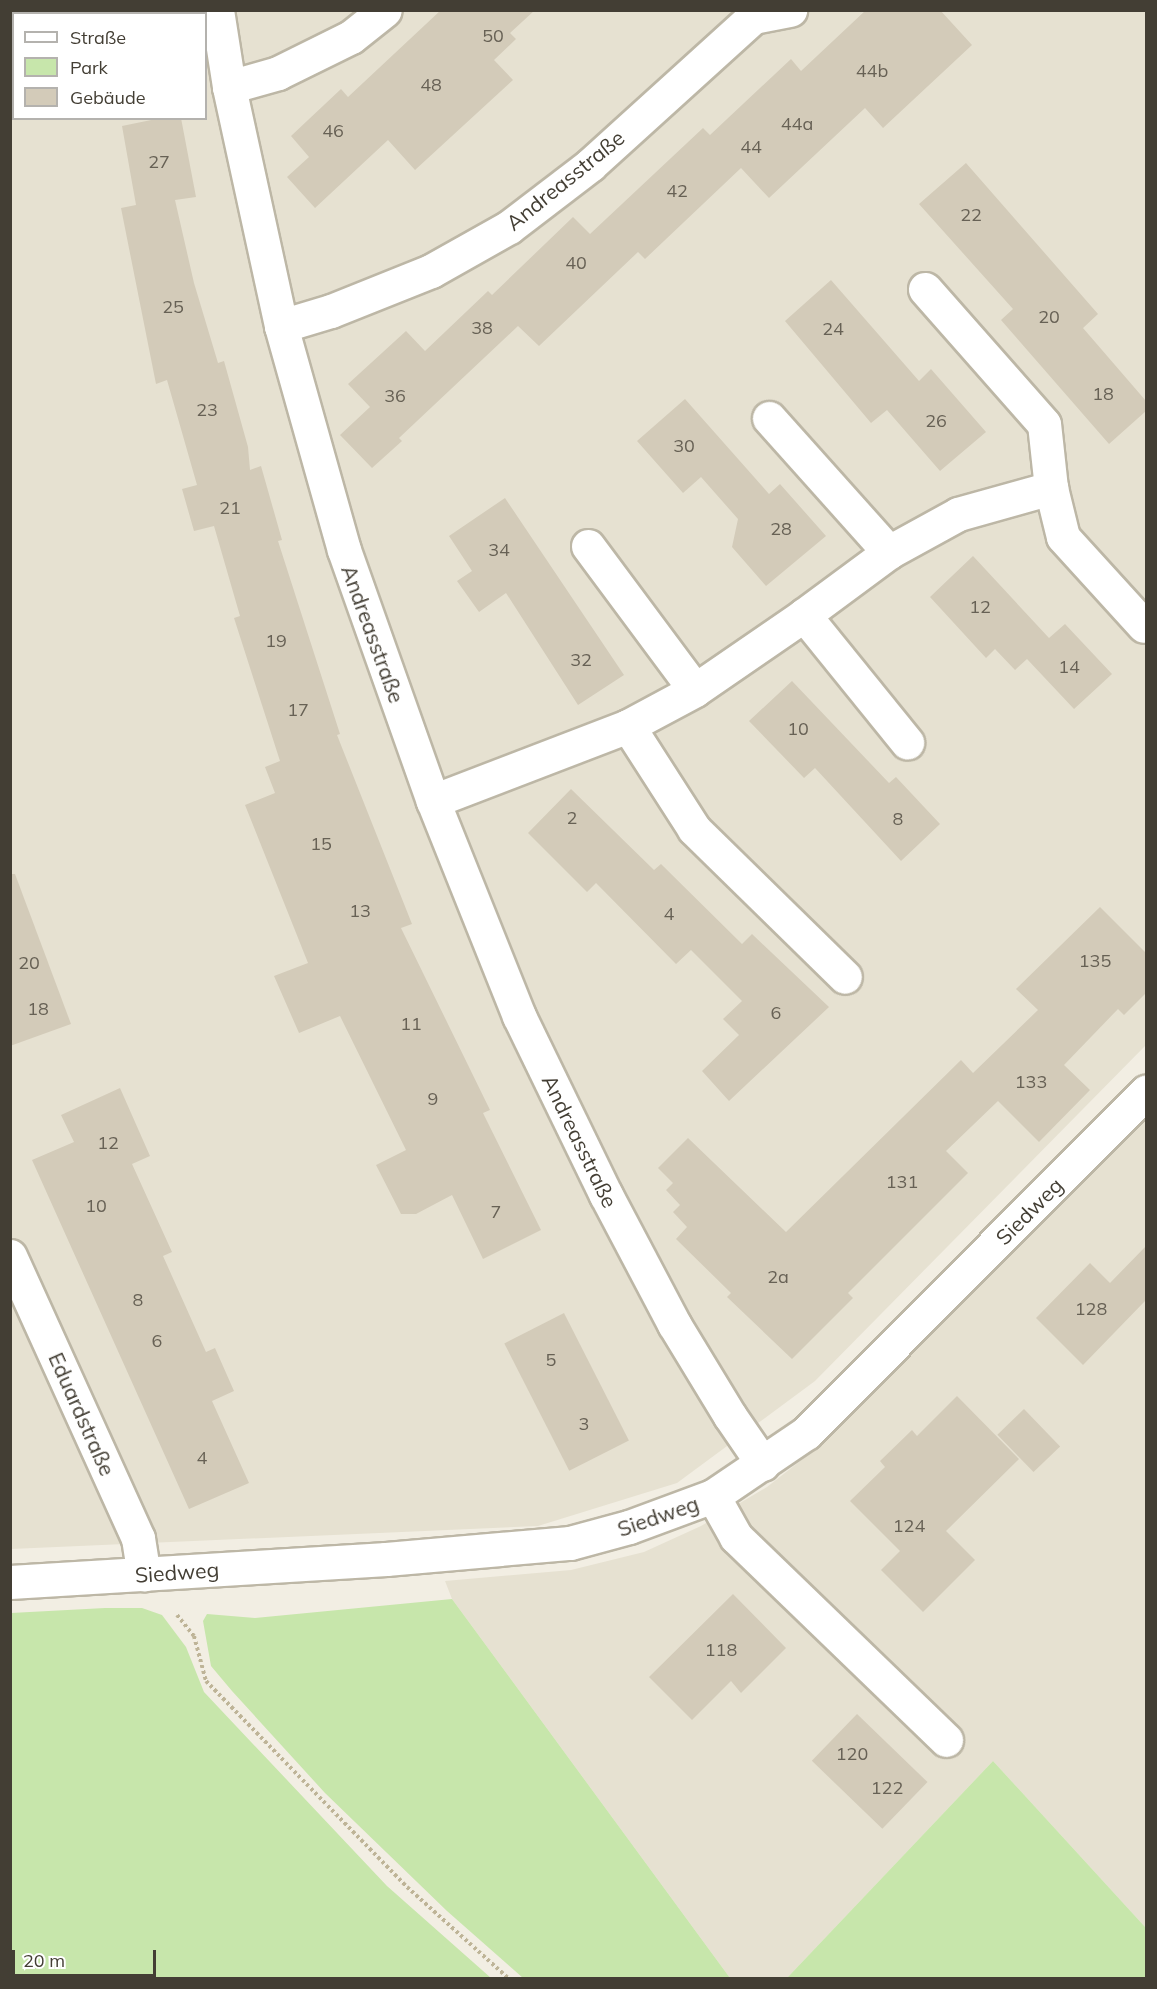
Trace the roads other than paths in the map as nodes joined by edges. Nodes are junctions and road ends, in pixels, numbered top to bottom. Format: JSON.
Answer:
{"nodes":[{"id":1,"x":217,"y":10,"type":"edge"},
{"id":2,"x":385,"y":10,"type":"edge"},
{"id":3,"x":790,"y":10,"type":"edge"},
{"id":4,"x":229,"y":87,"type":"junction"},
{"id":5,"x":926,"y":289,"type":"dead end"},
{"id":6,"x":281,"y":326,"type":"junction"},
{"id":7,"x":769,"y":418,"type":"dead end"},
{"id":8,"x":1051,"y":488,"type":"junction"},
{"id":9,"x":588,"y":546,"type":"dead end"},
{"id":10,"x":889,"y":552,"type":"junction"},
{"id":11,"x":804,"y":615,"type":"junction"},
{"id":12,"x":1144,"y":626,"type":"dead end"},
{"id":13,"x":695,"y":690,"type":"junction"},
{"id":14,"x":628,"y":726,"type":"junction"},
{"id":15,"x":907,"y":742,"type":"dead end"},
{"id":16,"x":433,"y":801,"type":"junction"},
{"id":17,"x":845,"y":977,"type":"dead end"},
{"id":18,"x":1146,"y":1092,"type":"edge"},
{"id":19,"x":10,"y":1256,"type":"edge"},
{"id":20,"x":21,"y":1306,"type":"edge"},
{"id":21,"x":763,"y":1464,"type":"junction"},
{"id":22,"x":713,"y":1496,"type":"junction"},
{"id":23,"x":144,"y":1575,"type":"junction"},
{"id":24,"x":10,"y":1582,"type":"edge"},
{"id":25,"x":946,"y":1740,"type":"dead end"}],
"edges":[{"from":1,"to":4,"type":"street","name":"Andreasstraße"},
{"from":2,"to":4,"type":"street"},
{"from":3,"to":6,"type":"street","name":"Andreasstraße"},
{"from":4,"to":6,"type":"street","name":"Andreasstraße"},
{"from":5,"to":8,"type":"street"},
{"from":6,"to":16,"type":"street","name":"Andreasstraße"},
{"from":7,"to":10,"type":"street"},
{"from":8,"to":10,"type":"street"},
{"from":8,"to":12,"type":"street"},
{"from":9,"to":13,"type":"street"},
{"from":10,"to":11,"type":"street"},
{"from":11,"to":13,"type":"street"},
{"from":11,"to":15,"type":"street"},
{"from":13,"to":14,"type":"street"},
{"from":14,"to":16,"type":"street"},
{"from":14,"to":17,"type":"street"},
{"from":16,"to":21,"type":"street","name":"Andreasstraße"},
{"from":18,"to":21,"type":"street","name":"Siedweg"},
{"from":19,"to":20,"type":"street","name":"Eduardstraße"},
{"from":20,"to":23,"type":"street","name":"Eduardstraße"},
{"from":21,"to":22,"type":"street","name":"Siedweg"},
{"from":22,"to":23,"type":"street","name":"Siedweg"},
{"from":22,"to":25,"type":"street"},
{"from":23,"to":24,"type":"street","name":"Siedweg"}]}
